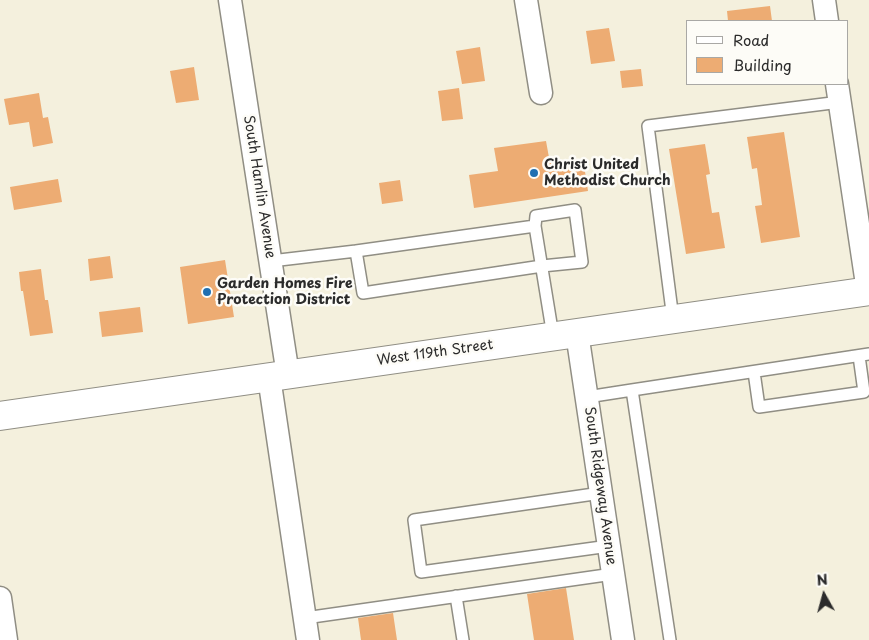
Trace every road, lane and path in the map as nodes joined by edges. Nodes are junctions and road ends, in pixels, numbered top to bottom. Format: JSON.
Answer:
{"nodes":[{"id":1,"x":230,"y":0,"type":"edge"},
{"id":2,"x":526,"y":0,"type":"edge"},
{"id":3,"x":824,"y":0,"type":"edge"},
{"id":4,"x":827,"y":20,"type":"edge"},
{"id":5,"x":541,"y":93,"type":"dead end"},
{"id":6,"x":838,"y":93,"type":"edge"},
{"id":7,"x":535,"y":226,"type":"junction"},
{"id":8,"x":356,"y":251,"type":"junction"},
{"id":9,"x":271,"y":261,"type":"junction"},
{"id":10,"x":542,"y":266,"type":"junction"},
{"id":11,"x":869,"y":291,"type":"edge"},
{"id":12,"x":673,"y":319,"type":"junction"},
{"id":13,"x":565,"y":334,"type":"junction"},
{"id":14,"x":864,"y":355,"type":"edge"},
{"id":15,"x":754,"y":372,"type":"junction"},
{"id":16,"x":278,"y":376,"type":"junction"},
{"id":17,"x":632,"y":390,"type":"junction"},
{"id":18,"x":587,"y":397,"type":"junction"},
{"id":19,"x":0,"y":416,"type":"edge"},
{"id":20,"x":601,"y":493,"type":"junction"},
{"id":21,"x":609,"y":546,"type":"junction"},
{"id":22,"x":613,"y":574,"type":"junction"},
{"id":23,"x":456,"y":596,"type":"junction"},
{"id":24,"x":0,"y":598,"type":"edge"},
{"id":25,"x":305,"y":618,"type":"junction"},
{"id":26,"x":6,"y":640,"type":"edge"},
{"id":27,"x":308,"y":640,"type":"edge"},
{"id":28,"x":463,"y":640,"type":"edge"},
{"id":29,"x":623,"y":640,"type":"edge"},
{"id":30,"x":670,"y":640,"type":"edge"}],
"edges":[{"from":1,"to":9,"type":"street","name":"South Hamlin Avenue"},
{"from":2,"to":5,"type":"street"},
{"from":3,"to":4,"type":"street"},
{"from":6,"to":11,"type":"street"},
{"from":6,"to":12,"type":"lane"},
{"from":7,"to":8,"type":"lane"},
{"from":7,"to":10,"type":"lane"},
{"from":7,"to":10,"type":"lane"},
{"from":8,"to":9,"type":"lane"},
{"from":8,"to":10,"type":"lane"},
{"from":9,"to":16,"type":"street","name":"South Hamlin Avenue"},
{"from":10,"to":13,"type":"lane"},
{"from":11,"to":12,"type":"street","name":"West 119th Street"},
{"from":12,"to":13,"type":"street","name":"West 119th Street"},
{"from":13,"to":16,"type":"street","name":"West 119th Street"},
{"from":13,"to":18,"type":"street","name":"South Ridgeway Avenue"},
{"from":14,"to":15,"type":"lane"},
{"from":14,"to":15,"type":"lane"},
{"from":15,"to":17,"type":"lane"},
{"from":16,"to":19,"type":"street","name":"West 119th Street"},
{"from":16,"to":25,"type":"street","name":"South Hamlin Avenue"},
{"from":17,"to":18,"type":"lane"},
{"from":17,"to":30,"type":"lane"},
{"from":18,"to":20,"type":"street","name":"South Ridgeway Avenue"},
{"from":20,"to":21,"type":"street","name":"South Ridgeway Avenue"},
{"from":20,"to":21,"type":"lane"},
{"from":21,"to":22,"type":"street","name":"South Ridgeway Avenue"},
{"from":22,"to":23,"type":"lane"},
{"from":22,"to":29,"type":"street","name":"South Ridgeway Avenue"},
{"from":23,"to":25,"type":"lane"},
{"from":23,"to":28,"type":"lane"},
{"from":24,"to":26,"type":"street"},
{"from":25,"to":27,"type":"street","name":"South Hamlin Avenue"}]}
